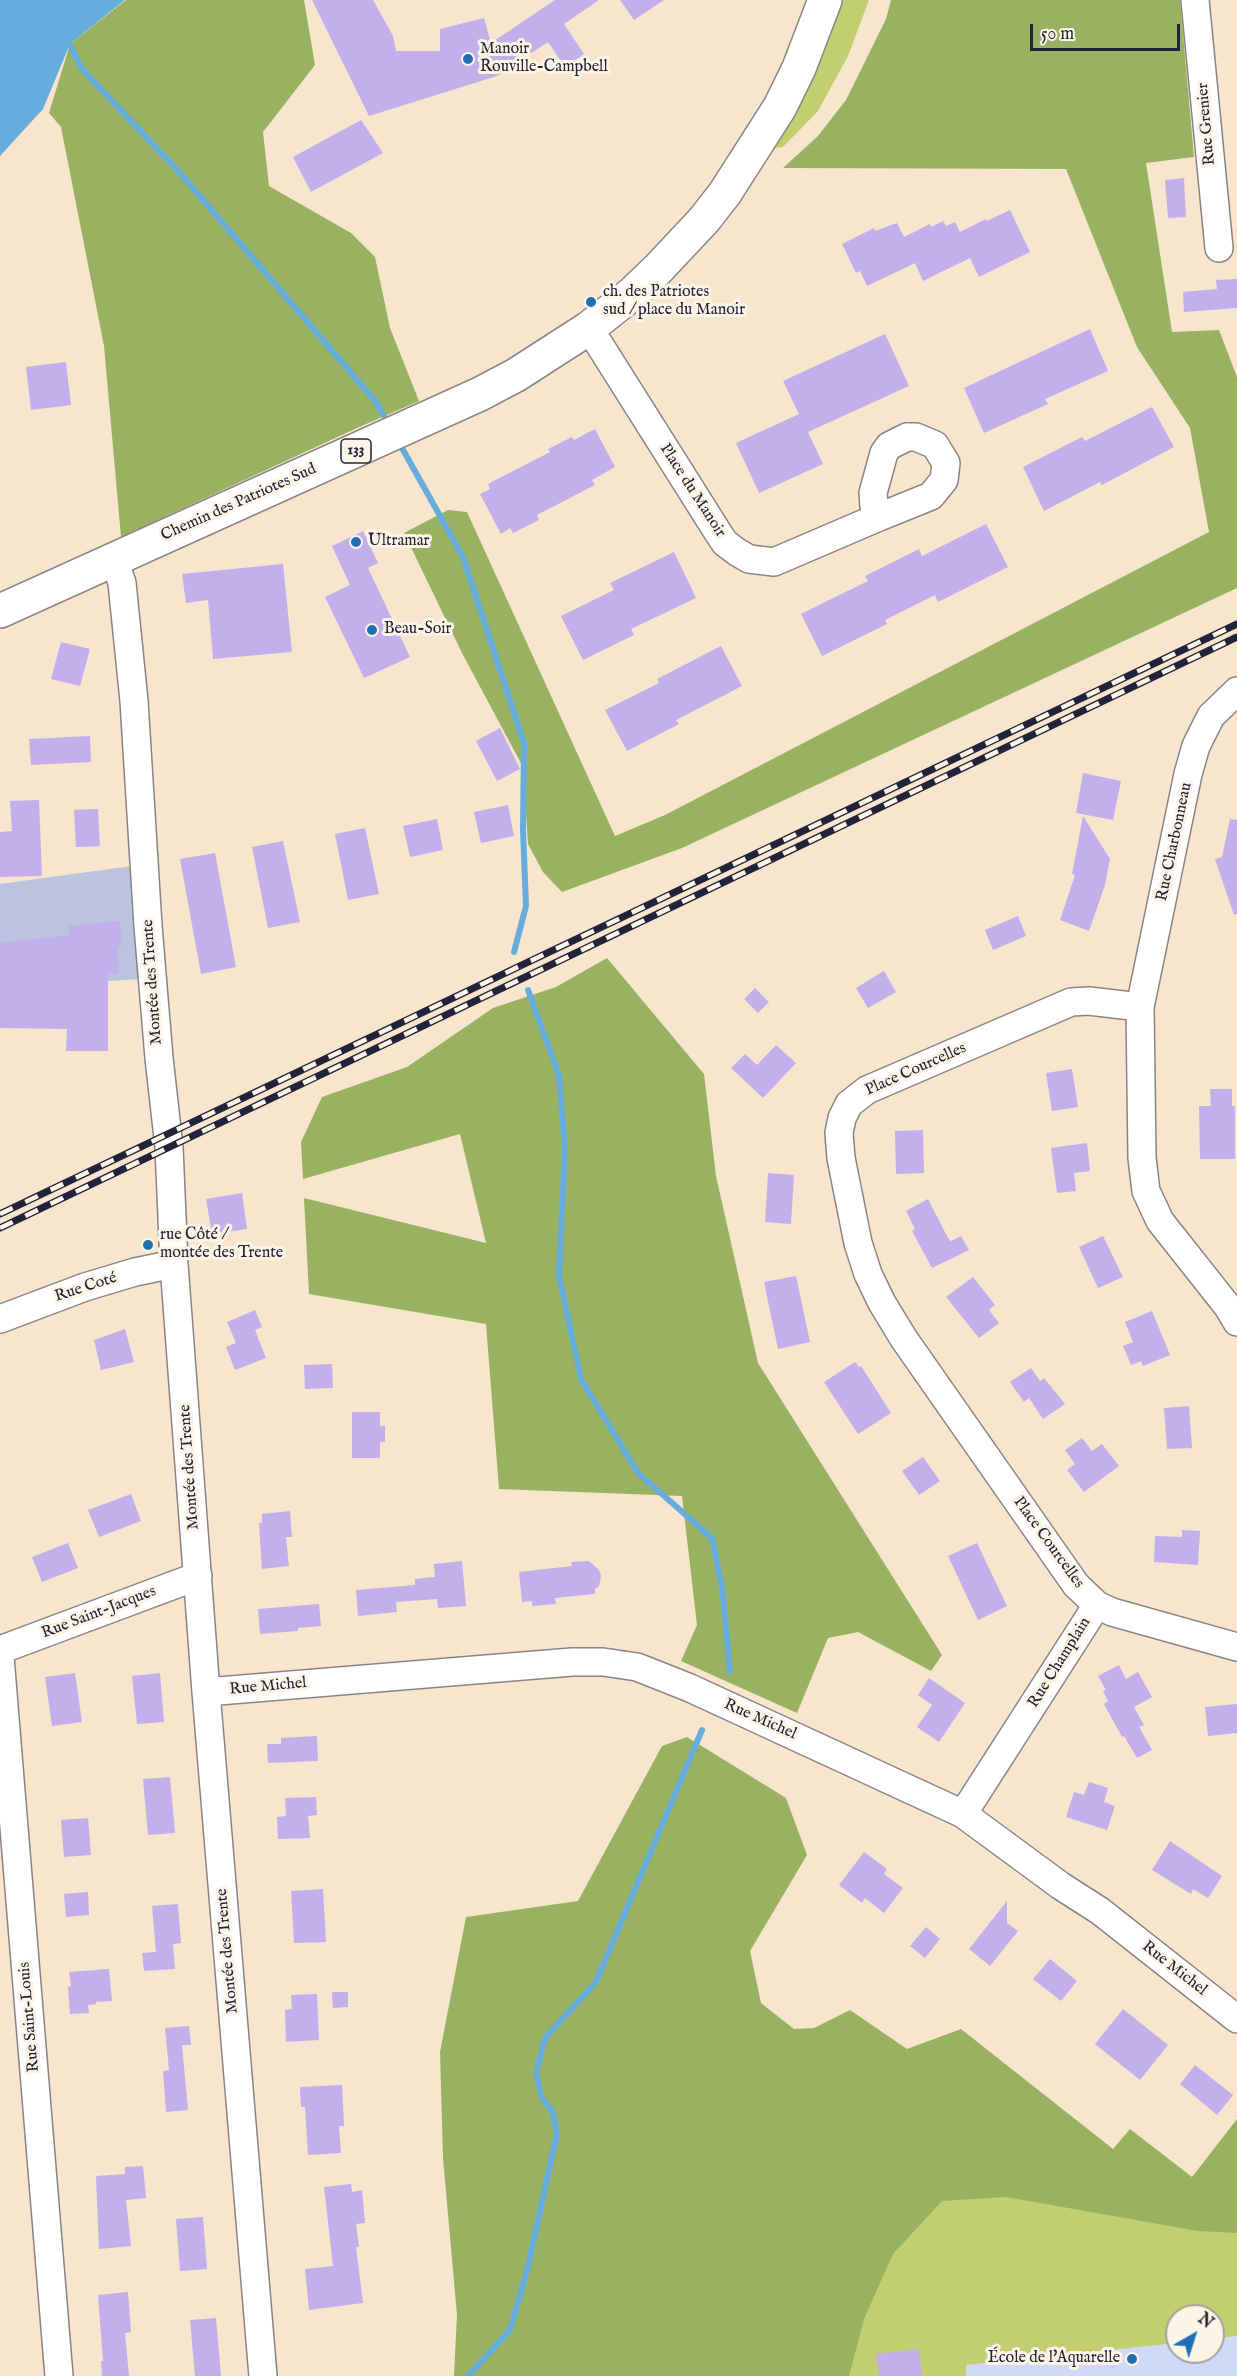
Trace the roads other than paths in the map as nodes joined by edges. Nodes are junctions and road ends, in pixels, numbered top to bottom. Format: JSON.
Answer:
{"nodes":[{"id":1,"x":825,"y":0,"type":"edge"},
{"id":2,"x":1196,"y":0,"type":"edge"},
{"id":3,"x":1219,"y":248,"type":"dead end"},
{"id":4,"x":589,"y":327,"type":"junction"},
{"id":5,"x":879,"y":517,"type":"dead end"},
{"id":6,"x":114,"y":559,"type":"junction"},
{"id":7,"x":0,"y":611,"type":"edge"},
{"id":8,"x":1237,"y":691,"type":"edge"},
{"id":9,"x":1140,"y":1007,"type":"junction"},
{"id":10,"x":174,"y":1264,"type":"junction"},
{"id":11,"x":0,"y":1319,"type":"edge"},
{"id":12,"x":1237,"y":1322,"type":"edge"},
{"id":13,"x":198,"y":1576,"type":"junction"},
{"id":14,"x":1097,"y":1605,"type":"junction"},
{"id":15,"x":1237,"y":1647,"type":"edge"},
{"id":16,"x":0,"y":1650,"type":"edge"},
{"id":17,"x":0,"y":1658,"type":"edge"},
{"id":18,"x":206,"y":1692,"type":"junction"},
{"id":19,"x":963,"y":1814,"type":"junction"},
{"id":20,"x":1237,"y":2019,"type":"edge"},
{"id":21,"x":58,"y":2376,"type":"edge"},
{"id":22,"x":263,"y":2376,"type":"edge"}],
"edges":[{"from":1,"to":4,"type":"main road","name":"Chemin des Patriotes Sud","number":"133"},
{"from":2,"to":3,"type":"street","name":"Rue Grenier"},
{"from":4,"to":5,"type":"street","name":"Place du Manoir"},
{"from":4,"to":6,"type":"main road","name":"Chemin des Patriotes Sud","number":"133"},
{"from":6,"to":7,"type":"main road","name":"Chemin des Patriotes Sud","number":"133"},
{"from":6,"to":10,"type":"street","name":"Montée des Trente"},
{"from":8,"to":9,"type":"street","name":"Rue Charbonneau"},
{"from":9,"to":12,"type":"street"},
{"from":9,"to":14,"type":"street","name":"Place Courcelles"},
{"from":10,"to":11,"type":"street","name":"Rue Coté"},
{"from":10,"to":13,"type":"street","name":"Montée des Trente"},
{"from":13,"to":16,"type":"street","name":"Rue Saint-Jacques"},
{"from":13,"to":18,"type":"street","name":"Montée des Trente"},
{"from":14,"to":15,"type":"street","name":"Rue Champlain"},
{"from":14,"to":19,"type":"street","name":"Rue Champlain"},
{"from":17,"to":21,"type":"street","name":"Rue Saint-Louis"},
{"from":18,"to":19,"type":"street","name":"Rue Michel"},
{"from":18,"to":22,"type":"street","name":"Montée des Trente"},
{"from":19,"to":20,"type":"street","name":"Rue Michel"}]}
